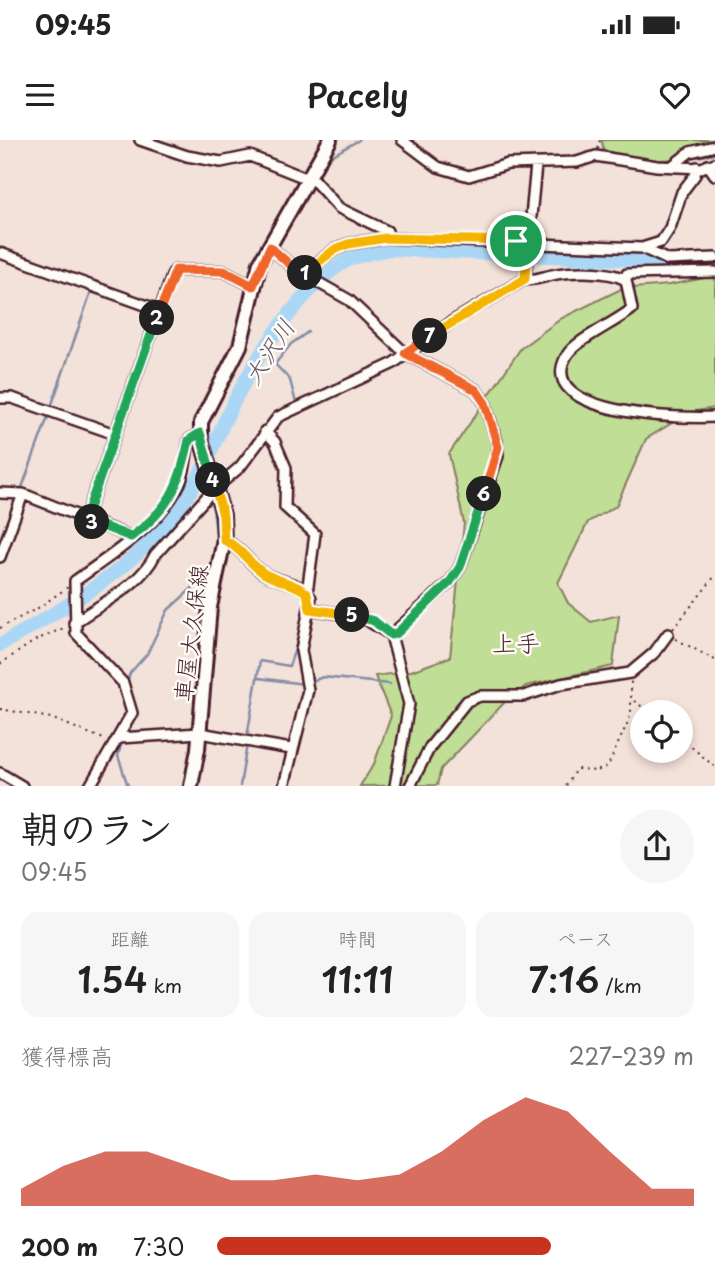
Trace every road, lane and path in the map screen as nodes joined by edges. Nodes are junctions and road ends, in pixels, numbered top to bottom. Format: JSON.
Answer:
{"nodes":[{"id":1,"x":140,"y":140,"type":"edge"},
{"id":2,"x":330,"y":140,"type":"edge"},
{"id":3,"x":402,"y":140,"type":"edge"},
{"id":4,"x":715,"y":146,"type":"edge"},
{"id":5,"x":711,"y":164,"type":"edge"},
{"id":6,"x":536,"y":165,"type":"junction"},
{"id":7,"x":672,"y":166,"type":"junction"},
{"id":8,"x":697,"y":167,"type":"junction"},
{"id":9,"x":715,"y":175,"type":"edge"},
{"id":10,"x":309,"y":178,"type":"junction"},
{"id":11,"x":387,"y":231,"type":"dead end"},
{"id":12,"x":527,"y":243,"type":"junction"},
{"id":13,"x":270,"y":247,"type":"junction"},
{"id":14,"x":642,"y":248,"type":"junction"},
{"id":15,"x":0,"y":253,"type":"edge"},
{"id":16,"x":715,"y":258,"type":"edge"},
{"id":17,"x":715,"y":272,"type":"edge"},
{"id":18,"x":525,"y":275,"type":"junction"},
{"id":19,"x":305,"y":276,"type":"junction"},
{"id":20,"x":626,"y":280,"type":"junction"},
{"id":21,"x":253,"y":286,"type":"junction"},
{"id":22,"x":157,"y":310,"type":"junction"},
{"id":23,"x":405,"y":353,"type":"junction"},
{"id":24,"x":0,"y":398,"type":"edge"},
{"id":25,"x":715,"y":416,"type":"edge"},
{"id":26,"x":265,"y":431,"type":"junction"},
{"id":27,"x":115,"y":435,"type":"junction"},
{"id":28,"x":201,"y":436,"type":"junction"},
{"id":29,"x":215,"y":485,"type":"junction"},
{"id":30,"x":0,"y":493,"type":"edge"},
{"id":31,"x":21,"y":494,"type":"junction"},
{"id":32,"x":85,"y":519,"type":"junction"},
{"id":33,"x":131,"y":537,"type":"junction"},
{"id":34,"x":224,"y":540,"type":"junction"},
{"id":35,"x":0,"y":557,"type":"edge"},
{"id":36,"x":715,"y":576,"type":"edge"},
{"id":37,"x":75,"y":583,"type":"junction"},
{"id":38,"x":307,"y":593,"type":"junction"},
{"id":39,"x":310,"y":609,"type":"junction"},
{"id":40,"x":74,"y":620,"type":"junction"},
{"id":41,"x":0,"y":628,"type":"edge"},
{"id":42,"x":668,"y":634,"type":"junction"},
{"id":43,"x":391,"y":635,"type":"junction"},
{"id":44,"x":715,"y":660,"type":"edge"},
{"id":45,"x":0,"y":664,"type":"edge"},
{"id":46,"x":630,"y":673,"type":"junction"},
{"id":47,"x":633,"y":700,"type":"edge"},
{"id":48,"x":0,"y":709,"type":"edge"},
{"id":49,"x":630,"y":714,"type":"edge"},
{"id":50,"x":200,"y":733,"type":"junction"},
{"id":51,"x":117,"y":741,"type":"junction"},
{"id":52,"x":693,"y":748,"type":"edge"},
{"id":53,"x":291,"y":750,"type":"junction"},
{"id":54,"x":715,"y":767,"type":"edge"},
{"id":55,"x":0,"y":773,"type":"edge"},
{"id":56,"x":22,"y":786,"type":"edge"},
{"id":57,"x":90,"y":786,"type":"edge"},
{"id":58,"x":191,"y":786,"type":"edge"},
{"id":59,"x":284,"y":786,"type":"edge"},
{"id":60,"x":395,"y":786,"type":"edge"},
{"id":61,"x":410,"y":786,"type":"edge"},
{"id":62,"x":566,"y":786,"type":"edge"}],
"edges":[{"from":1,"to":10,"type":"street"},
{"from":2,"to":10,"type":"main road"},
{"from":3,"to":6,"type":"street"},
{"from":4,"to":7,"type":"street"},
{"from":5,"to":8,"type":"street"},
{"from":5,"to":9,"type":"street"},
{"from":6,"to":7,"type":"street"},
{"from":6,"to":12,"type":"street"},
{"from":7,"to":8,"type":"street"},
{"from":8,"to":14,"type":"street"},
{"from":10,"to":11,"type":"street"},
{"from":10,"to":13,"type":"main road"},
{"from":12,"to":14,"type":"street"},
{"from":12,"to":18,"type":"street"},
{"from":12,"to":19,"type":"street"},
{"from":13,"to":19,"type":"street"},
{"from":13,"to":21,"type":"main road"},
{"from":14,"to":16,"type":"street"},
{"from":15,"to":22,"type":"street"},
{"from":17,"to":20,"type":"street"},
{"from":18,"to":20,"type":"street"},
{"from":18,"to":23,"type":"street"},
{"from":19,"to":23,"type":"street"},
{"from":20,"to":25,"type":"street"},
{"from":21,"to":22,"type":"street"},
{"from":21,"to":28,"type":"main road"},
{"from":22,"to":27,"type":"street"},
{"from":23,"to":26,"type":"street"},
{"from":23,"to":43,"type":"street"},
{"from":24,"to":27,"type":"street"},
{"from":26,"to":29,"type":"street"},
{"from":26,"to":38,"type":"street"},
{"from":27,"to":32,"type":"street"},
{"from":28,"to":29,"type":"main road","name":"車屋大久保線"},
{"from":28,"to":33,"type":"street"},
{"from":29,"to":34,"type":"main road","name":"車屋大久保線"},
{"from":29,"to":40,"type":"street"},
{"from":30,"to":31,"type":"street"},
{"from":31,"to":32,"type":"street"},
{"from":31,"to":35,"type":"street"},
{"from":32,"to":33,"type":"street"},
{"from":33,"to":37,"type":"street"},
{"from":34,"to":38,"type":"street"},
{"from":34,"to":50,"type":"main road","name":"車屋大久保線"},
{"from":36,"to":42,"type":"path"},
{"from":37,"to":40,"type":"street"},
{"from":37,"to":41,"type":"path"},
{"from":38,"to":39,"type":"street"},
{"from":39,"to":43,"type":"street"},
{"from":39,"to":53,"type":"street"},
{"from":40,"to":45,"type":"path"},
{"from":40,"to":51,"type":"street"},
{"from":42,"to":44,"type":"path"},
{"from":42,"to":46,"type":"street"},
{"from":43,"to":60,"type":"street"},
{"from":46,"to":47,"type":"path"},
{"from":46,"to":61,"type":"street"},
{"from":48,"to":51,"type":"path"},
{"from":49,"to":62,"type":"path"},
{"from":50,"to":51,"type":"street"},
{"from":50,"to":53,"type":"street"},
{"from":50,"to":58,"type":"main road","name":"車屋大久保線"},
{"from":51,"to":57,"type":"street"},
{"from":52,"to":54,"type":"path"},
{"from":53,"to":59,"type":"street"},
{"from":55,"to":56,"type":"street"}]}
